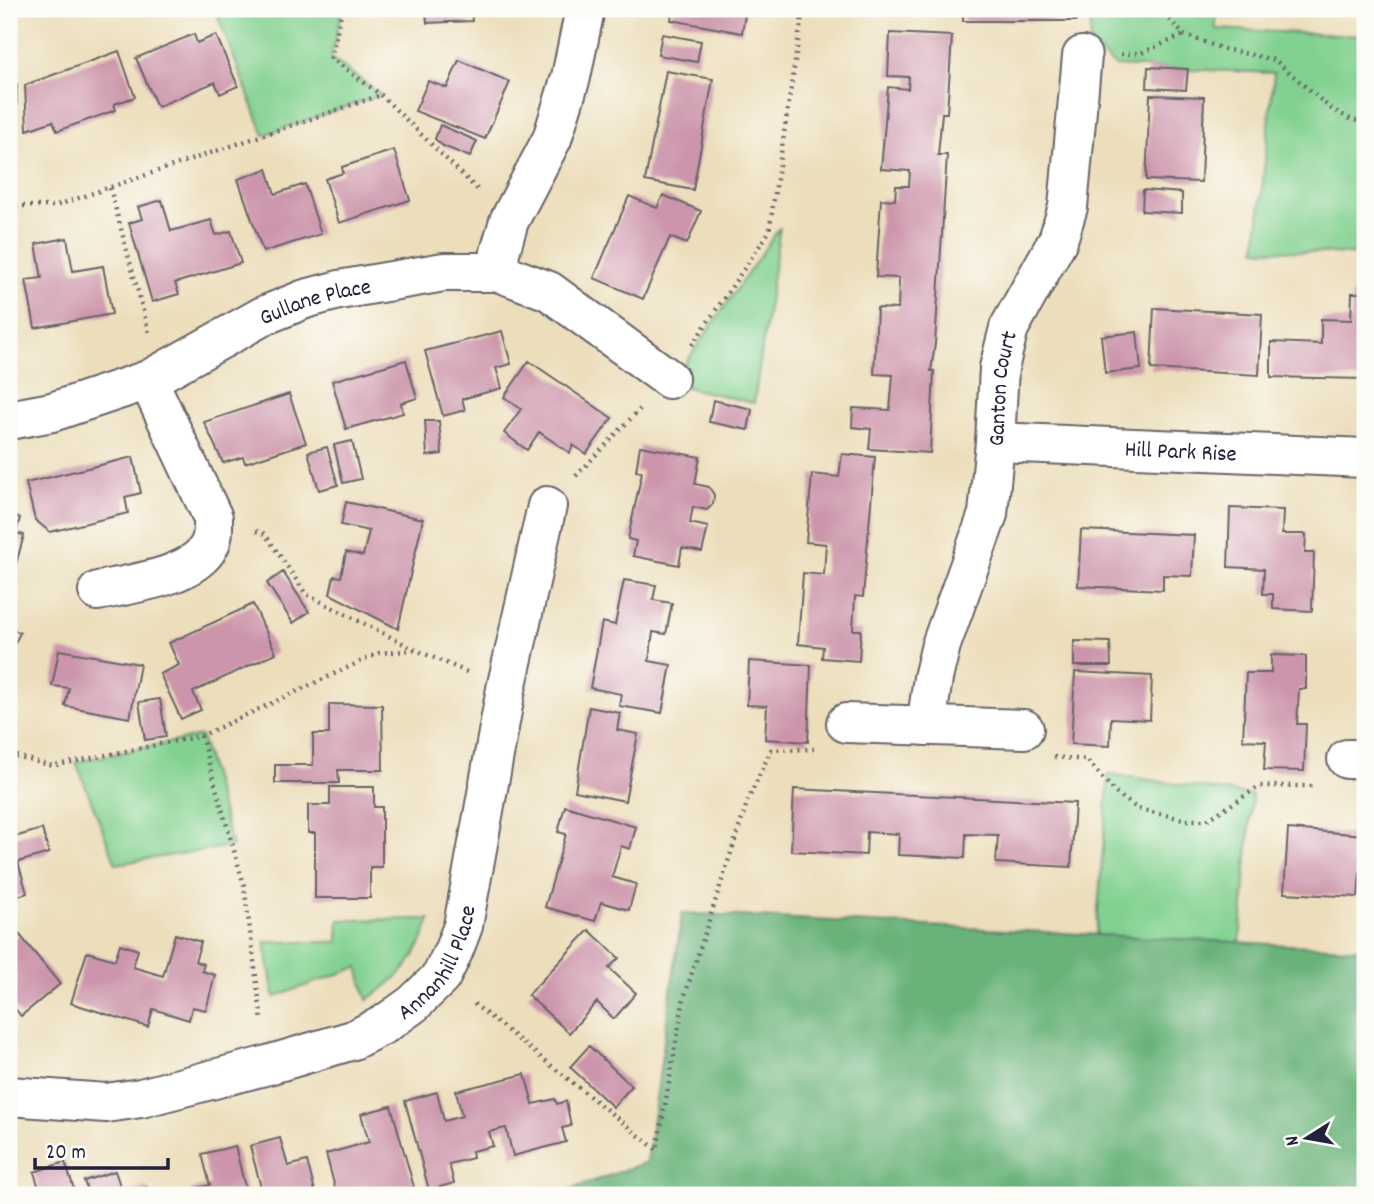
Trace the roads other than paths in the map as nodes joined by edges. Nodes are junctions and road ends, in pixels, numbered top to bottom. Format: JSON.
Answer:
{"nodes":[{"id":1,"x":584,"y":9,"type":"edge"},
{"id":2,"x":1082,"y":56,"type":"road end"},
{"id":3,"x":498,"y":272,"type":"junction"},
{"id":4,"x":669,"y":379,"type":"road end"},
{"id":5,"x":148,"y":380,"type":"junction"},
{"id":6,"x":9,"y":420,"type":"edge"},
{"id":7,"x":995,"y":442,"type":"junction"},
{"id":8,"x":1365,"y":458,"type":"edge"},
{"id":9,"x":547,"y":506,"type":"road end"},
{"id":10,"x":98,"y":591,"type":"dead end"},
{"id":11,"x":846,"y":723,"type":"road end"},
{"id":12,"x":926,"y":726,"type":"junction"},
{"id":13,"x":1024,"y":729,"type":"road end"},
{"id":14,"x":9,"y":1096,"type":"edge"}],
"edges":[{"from":1,"to":3,"type":"street"},
{"from":2,"to":7,"type":"street","name":"Ganton Court"},
{"from":3,"to":4,"type":"street","name":"Gullane Place"},
{"from":3,"to":5,"type":"street","name":"Gullane Place"},
{"from":5,"to":6,"type":"street","name":"Gullane Place"},
{"from":5,"to":10,"type":"street"},
{"from":7,"to":8,"type":"street","name":"Hill Park Rise"},
{"from":7,"to":12,"type":"street","name":"Ganton Court"},
{"from":9,"to":14,"type":"street","name":"Annanhill Place"},
{"from":11,"to":12,"type":"street"},
{"from":12,"to":13,"type":"street"}]}
